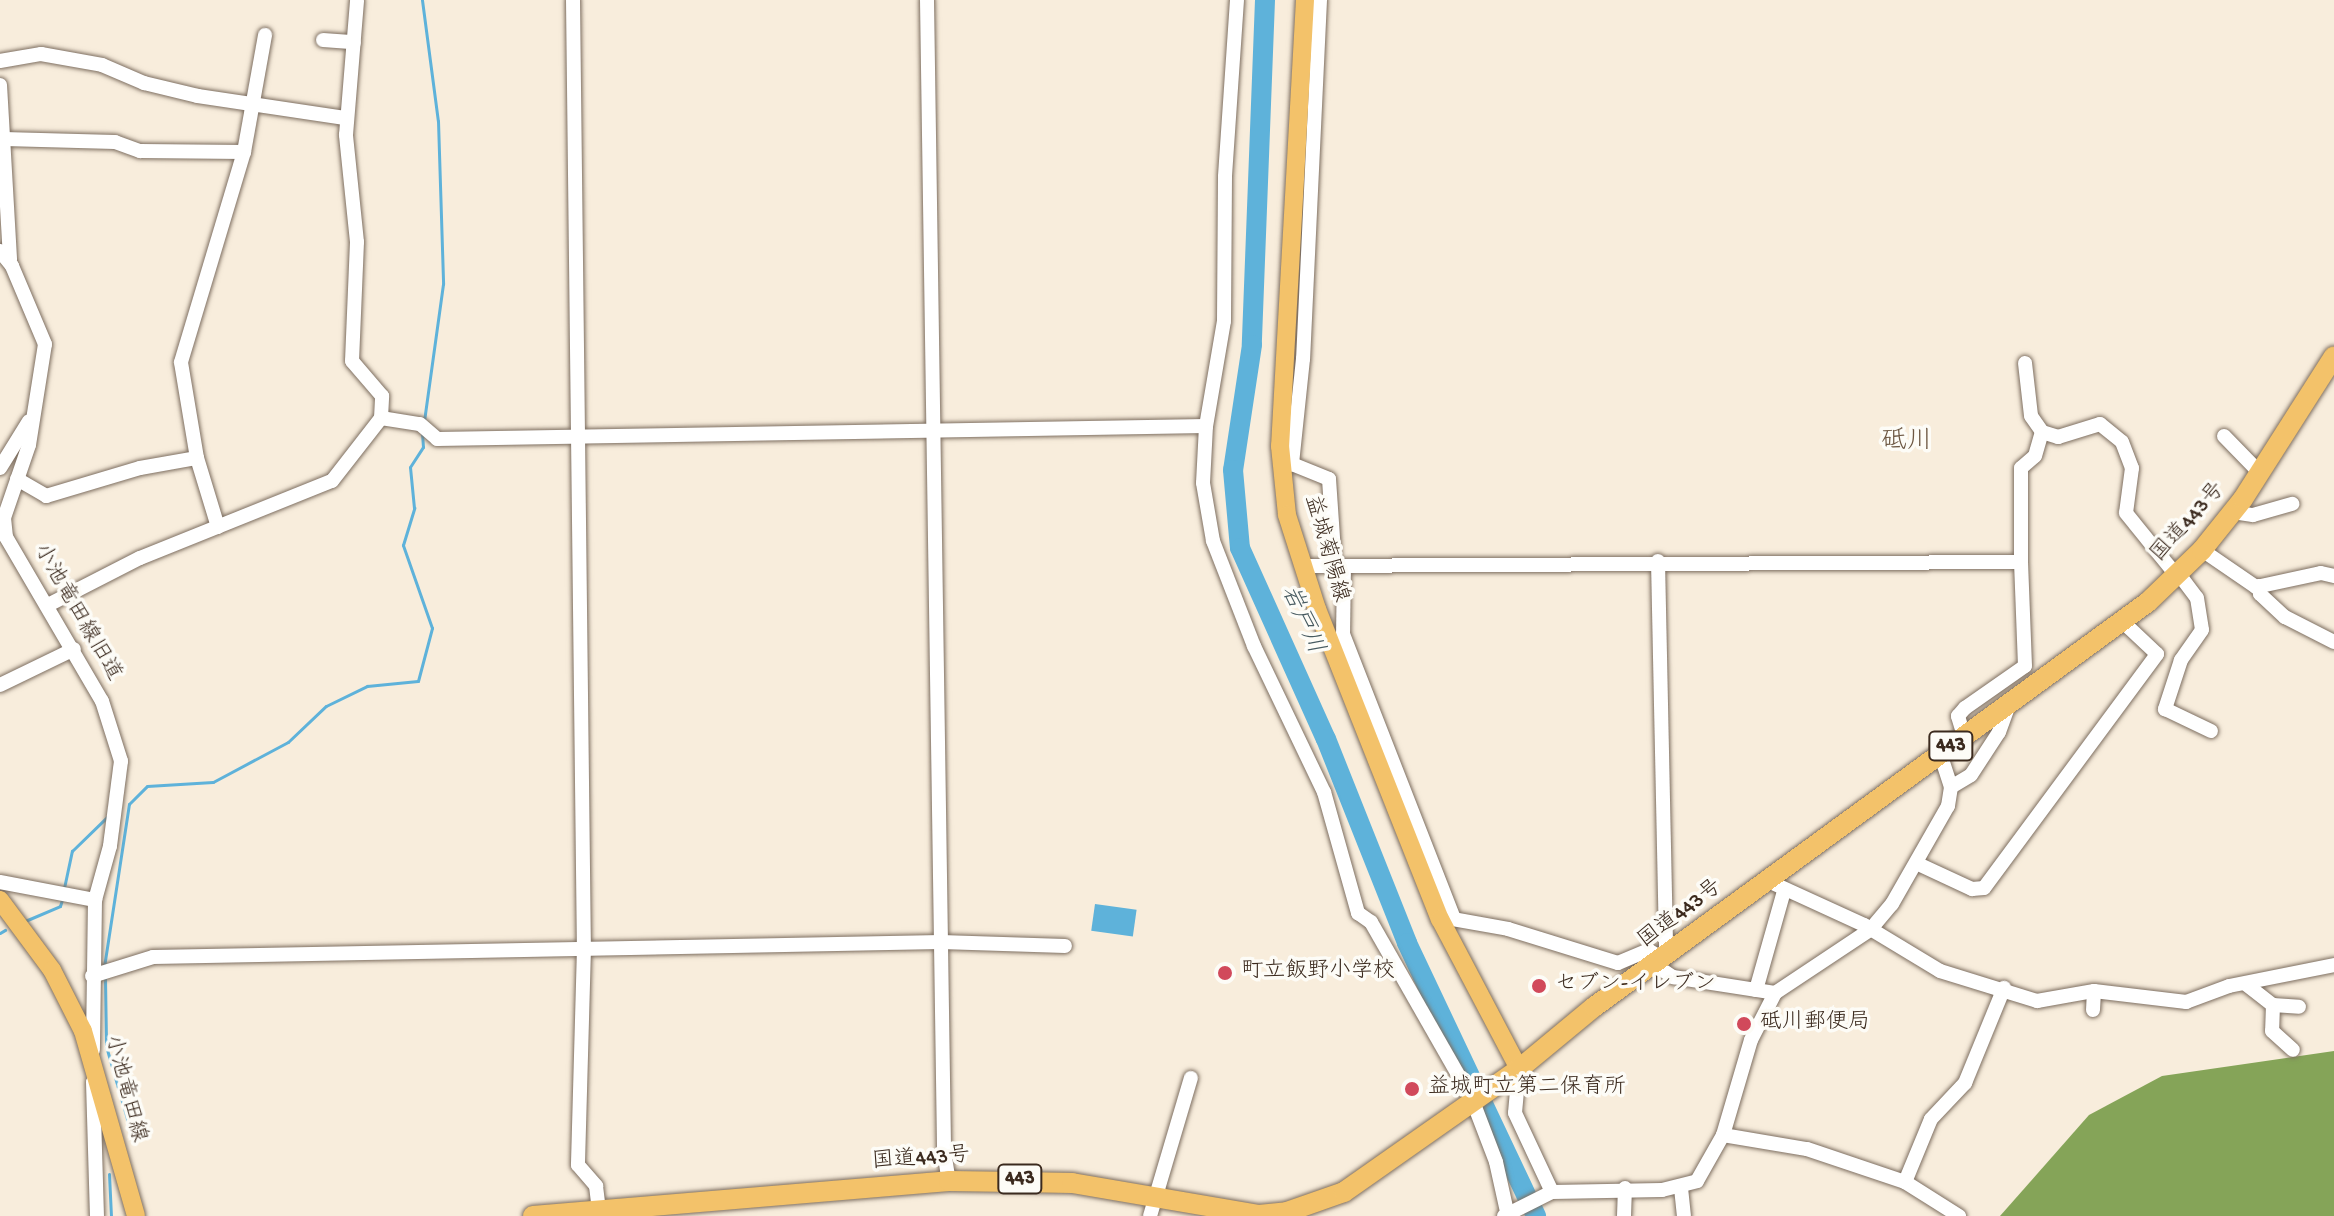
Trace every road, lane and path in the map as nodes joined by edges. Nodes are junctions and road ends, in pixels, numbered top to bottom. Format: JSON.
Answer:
{"nodes":[{"id":1,"x":357,"y":0,"type":"edge"},
{"id":2,"x":573,"y":0,"type":"edge"},
{"id":3,"x":927,"y":0,"type":"edge"},
{"id":4,"x":1237,"y":0,"type":"edge"},
{"id":5,"x":1305,"y":0,"type":"edge"},
{"id":6,"x":1320,"y":0,"type":"edge"},
{"id":7,"x":265,"y":35,"type":"dead end"},
{"id":8,"x":323,"y":40,"type":"dead end"},
{"id":9,"x":354,"y":42,"type":"junction"},
{"id":10,"x":0,"y":61,"type":"edge"},
{"id":11,"x":0,"y":85,"type":"edge"},
{"id":12,"x":253,"y":104,"type":"junction"},
{"id":13,"x":346,"y":118,"type":"junction"},
{"id":14,"x":4,"y":139,"type":"junction"},
{"id":15,"x":244,"y":152,"type":"junction"},
{"id":16,"x":0,"y":251,"type":"edge"},
{"id":17,"x":12,"y":266,"type":"junction"},
{"id":18,"x":2334,"y":356,"type":"edge"},
{"id":19,"x":2025,"y":363,"type":"dead end"},
{"id":20,"x":2328,"y":377,"type":"edge"},
{"id":21,"x":37,"y":407,"type":"junction"},
{"id":22,"x":381,"y":418,"type":"junction"},
{"id":23,"x":1206,"y":426,"type":"junction"},
{"id":24,"x":936,"y":429,"type":"junction"},
{"id":25,"x":2042,"y":432,"type":"junction"},
{"id":26,"x":578,"y":436,"type":"junction"},
{"id":27,"x":2224,"y":436,"type":"dead end"},
{"id":28,"x":197,"y":458,"type":"junction"},
{"id":29,"x":0,"y":468,"type":"edge"},
{"id":30,"x":2261,"y":474,"type":"junction"},
{"id":31,"x":17,"y":479,"type":"junction"},
{"id":32,"x":2292,"y":504,"type":"dead end"},
{"id":33,"x":2233,"y":512,"type":"junction"},
{"id":34,"x":218,"y":527,"type":"junction"},
{"id":35,"x":2202,"y":550,"type":"junction"},
{"id":36,"x":1658,"y":561,"type":"junction"},
{"id":37,"x":2021,"y":562,"type":"junction"},
{"id":38,"x":1304,"y":566,"type":"junction"},
{"id":39,"x":1340,"y":566,"type":"junction"},
{"id":40,"x":2177,"y":574,"type":"junction"},
{"id":41,"x":2334,"y":576,"type":"edge"},
{"id":42,"x":2259,"y":586,"type":"junction"},
{"id":43,"x":48,"y":605,"type":"junction"},
{"id":44,"x":2122,"y":621,"type":"junction"},
{"id":45,"x":2334,"y":642,"type":"edge"},
{"id":46,"x":74,"y":649,"type":"junction"},
{"id":47,"x":0,"y":685,"type":"edge"},
{"id":48,"x":2009,"y":703,"type":"junction"},
{"id":49,"x":2211,"y":731,"type":"dead end"},
{"id":50,"x":1964,"y":736,"type":"junction"},
{"id":51,"x":1940,"y":754,"type":"junction"},
{"id":52,"x":1951,"y":787,"type":"junction"},
{"id":53,"x":1916,"y":863,"type":"junction"},
{"id":54,"x":0,"y":882,"type":"edge"},
{"id":55,"x":1776,"y":886,"type":"junction"},
{"id":56,"x":0,"y":900,"type":"edge"},
{"id":57,"x":95,"y":900,"type":"junction"},
{"id":58,"x":1447,"y":918,"type":"junction"},
{"id":59,"x":1870,"y":930,"type":"junction"},
{"id":60,"x":941,"y":942,"type":"junction"},
{"id":61,"x":1065,"y":946,"type":"dead end"},
{"id":62,"x":584,"y":948,"type":"junction"},
{"id":63,"x":1661,"y":960,"type":"junction"},
{"id":64,"x":2334,"y":965,"type":"edge"},
{"id":65,"x":101,"y":973,"type":"junction"},
{"id":66,"x":2247,"y":985,"type":"junction"},
{"id":67,"x":2004,"y":988,"type":"junction"},
{"id":68,"x":1756,"y":990,"type":"junction"},
{"id":69,"x":2094,"y":991,"type":"junction"},
{"id":70,"x":1775,"y":993,"type":"junction"},
{"id":71,"x":2273,"y":1005,"type":"junction"},
{"id":72,"x":2299,"y":1007,"type":"dead end"},
{"id":73,"x":2093,"y":1010,"type":"dead end"},
{"id":74,"x":2293,"y":1050,"type":"dead end"},
{"id":75,"x":93,"y":1057,"type":"junction"},
{"id":76,"x":1513,"y":1073,"type":"junction"},
{"id":77,"x":1191,"y":1078,"type":"dead end"},
{"id":78,"x":1472,"y":1099,"type":"junction"},
{"id":79,"x":1723,"y":1135,"type":"junction"},
{"id":80,"x":949,"y":1181,"type":"junction"},
{"id":81,"x":1905,"y":1182,"type":"junction"},
{"id":82,"x":1625,"y":1188,"type":"junction"},
{"id":83,"x":1681,"y":1188,"type":"junction"},
{"id":84,"x":1552,"y":1192,"type":"junction"},
{"id":85,"x":1151,"y":1207,"type":"edge"},
{"id":86,"x":599,"y":1210,"type":"junction"},
{"id":87,"x":686,"y":1210,"type":"edge"},
{"id":88,"x":1291,"y":1214,"type":"edge"},
{"id":89,"x":1509,"y":1215,"type":"edge"},
{"id":90,"x":97,"y":1216,"type":"edge"},
{"id":91,"x":136,"y":1216,"type":"edge"},
{"id":92,"x":533,"y":1216,"type":"edge"},
{"id":93,"x":1624,"y":1216,"type":"edge"},
{"id":94,"x":1684,"y":1216,"type":"edge"},
{"id":95,"x":1959,"y":1216,"type":"edge"}],
"edges":[{"from":1,"to":9,"type":"street"},
{"from":2,"to":26,"type":"street"},
{"from":3,"to":24,"type":"street"},
{"from":4,"to":23,"type":"street"},
{"from":5,"to":38,"type":"main road","name":"益城菊陽線"},
{"from":6,"to":39,"type":"street"},
{"from":7,"to":12,"type":"street"},
{"from":8,"to":9,"type":"street"},
{"from":9,"to":13,"type":"street"},
{"from":10,"to":12,"type":"street"},
{"from":11,"to":14,"type":"street"},
{"from":12,"to":13,"type":"street"},
{"from":12,"to":15,"type":"street"},
{"from":13,"to":22,"type":"street"},
{"from":14,"to":15,"type":"street"},
{"from":14,"to":17,"type":"street"},
{"from":15,"to":28,"type":"street"},
{"from":16,"to":17,"type":"street","name":"小池竜田線旧道"},
{"from":17,"to":21,"type":"street","name":"小池竜田線旧道"},
{"from":18,"to":20,"type":"highway","name":"国道443号","number":"443"},
{"from":19,"to":25,"type":"street"},
{"from":20,"to":30,"type":"highway","name":"国道443号","number":"443"},
{"from":21,"to":29,"type":"street"},
{"from":21,"to":31,"type":"street","name":"小池竜田線旧道"},
{"from":22,"to":26,"type":"street"},
{"from":22,"to":34,"type":"street"},
{"from":23,"to":24,"type":"street"},
{"from":23,"to":78,"type":"street"},
{"from":24,"to":26,"type":"street"},
{"from":24,"to":60,"type":"street"},
{"from":25,"to":37,"type":"street"},
{"from":25,"to":40,"type":"street"},
{"from":26,"to":62,"type":"street"},
{"from":27,"to":30,"type":"street"},
{"from":28,"to":31,"type":"street"},
{"from":28,"to":34,"type":"street"},
{"from":30,"to":33,"type":"highway","name":"国道443号","number":"443"},
{"from":31,"to":43,"type":"street","name":"小池竜田線旧道"},
{"from":32,"to":33,"type":"street"},
{"from":33,"to":35,"type":"highway","name":"国道443号","number":"443"},
{"from":34,"to":43,"type":"street"},
{"from":35,"to":40,"type":"highway","name":"国道443号","number":"443"},
{"from":35,"to":42,"type":"street"},
{"from":36,"to":37,"type":"street"},
{"from":36,"to":39,"type":"street"},
{"from":36,"to":63,"type":"street"},
{"from":37,"to":50,"type":"street"},
{"from":38,"to":39,"type":"street"},
{"from":38,"to":58,"type":"main road","name":"益城菊陽線"},
{"from":39,"to":58,"type":"street"},
{"from":40,"to":44,"type":"highway","name":"国道443号","number":"443"},
{"from":40,"to":49,"type":"street"},
{"from":41,"to":42,"type":"street"},
{"from":42,"to":45,"type":"street"},
{"from":43,"to":46,"type":"street","name":"小池竜田線旧道"},
{"from":44,"to":48,"type":"highway","name":"国道443号","number":"443"},
{"from":44,"to":53,"type":"street"},
{"from":46,"to":47,"type":"street"},
{"from":46,"to":57,"type":"street","name":"小池竜田線旧道"},
{"from":48,"to":50,"type":"highway","name":"国道443号","number":"443"},
{"from":48,"to":52,"type":"street"},
{"from":50,"to":51,"type":"highway","name":"国道443号","number":"443"},
{"from":51,"to":52,"type":"street"},
{"from":51,"to":55,"type":"highway","name":"国道443号","number":"443"},
{"from":52,"to":53,"type":"street"},
{"from":53,"to":59,"type":"street"},
{"from":54,"to":57,"type":"street"},
{"from":55,"to":59,"type":"street"},
{"from":55,"to":63,"type":"highway","name":"国道443号","number":"443"},
{"from":55,"to":68,"type":"street"},
{"from":56,"to":75,"type":"main road","name":"小池竜田線"},
{"from":57,"to":65,"type":"street","name":"小池竜田線旧道"},
{"from":58,"to":63,"type":"street"},
{"from":58,"to":76,"type":"main road","name":"益城菊陽線"},
{"from":59,"to":67,"type":"street"},
{"from":59,"to":70,"type":"street"},
{"from":60,"to":61,"type":"street"},
{"from":60,"to":62,"type":"street"},
{"from":60,"to":80,"type":"street"},
{"from":62,"to":65,"type":"street"},
{"from":62,"to":86,"type":"street"},
{"from":63,"to":68,"type":"street"},
{"from":63,"to":76,"type":"highway","name":"国道443号","number":"443"},
{"from":64,"to":66,"type":"street"},
{"from":65,"to":75,"type":"street","name":"小池竜田線旧道"},
{"from":66,"to":69,"type":"street"},
{"from":66,"to":71,"type":"street"},
{"from":67,"to":69,"type":"street"},
{"from":67,"to":81,"type":"street"},
{"from":68,"to":70,"type":"street"},
{"from":69,"to":73,"type":"street"},
{"from":70,"to":79,"type":"street"},
{"from":71,"to":72,"type":"street"},
{"from":71,"to":74,"type":"street"},
{"from":75,"to":90,"type":"street","name":"小池竜田線旧道"},
{"from":75,"to":91,"type":"main road","name":"小池竜田線"},
{"from":76,"to":78,"type":"highway","name":"国道443号","number":"443"},
{"from":76,"to":84,"type":"street"},
{"from":77,"to":85,"type":"street"},
{"from":78,"to":88,"type":"highway","name":"国道443号","number":"443"},
{"from":78,"to":89,"type":"street"},
{"from":79,"to":81,"type":"street"},
{"from":79,"to":83,"type":"street"},
{"from":80,"to":85,"type":"highway","name":"国道443号","number":"443"},
{"from":80,"to":87,"type":"highway","name":"国道443号","number":"443"},
{"from":81,"to":95,"type":"street"},
{"from":82,"to":83,"type":"street"},
{"from":82,"to":84,"type":"street"},
{"from":82,"to":93,"type":"street"},
{"from":83,"to":94,"type":"street"},
{"from":84,"to":89,"type":"street"},
{"from":85,"to":88,"type":"highway","name":"国道443号","number":"443"},
{"from":86,"to":87,"type":"highway","name":"国道443号","number":"443"},
{"from":86,"to":92,"type":"highway","name":"国道443号","number":"443"}]}
